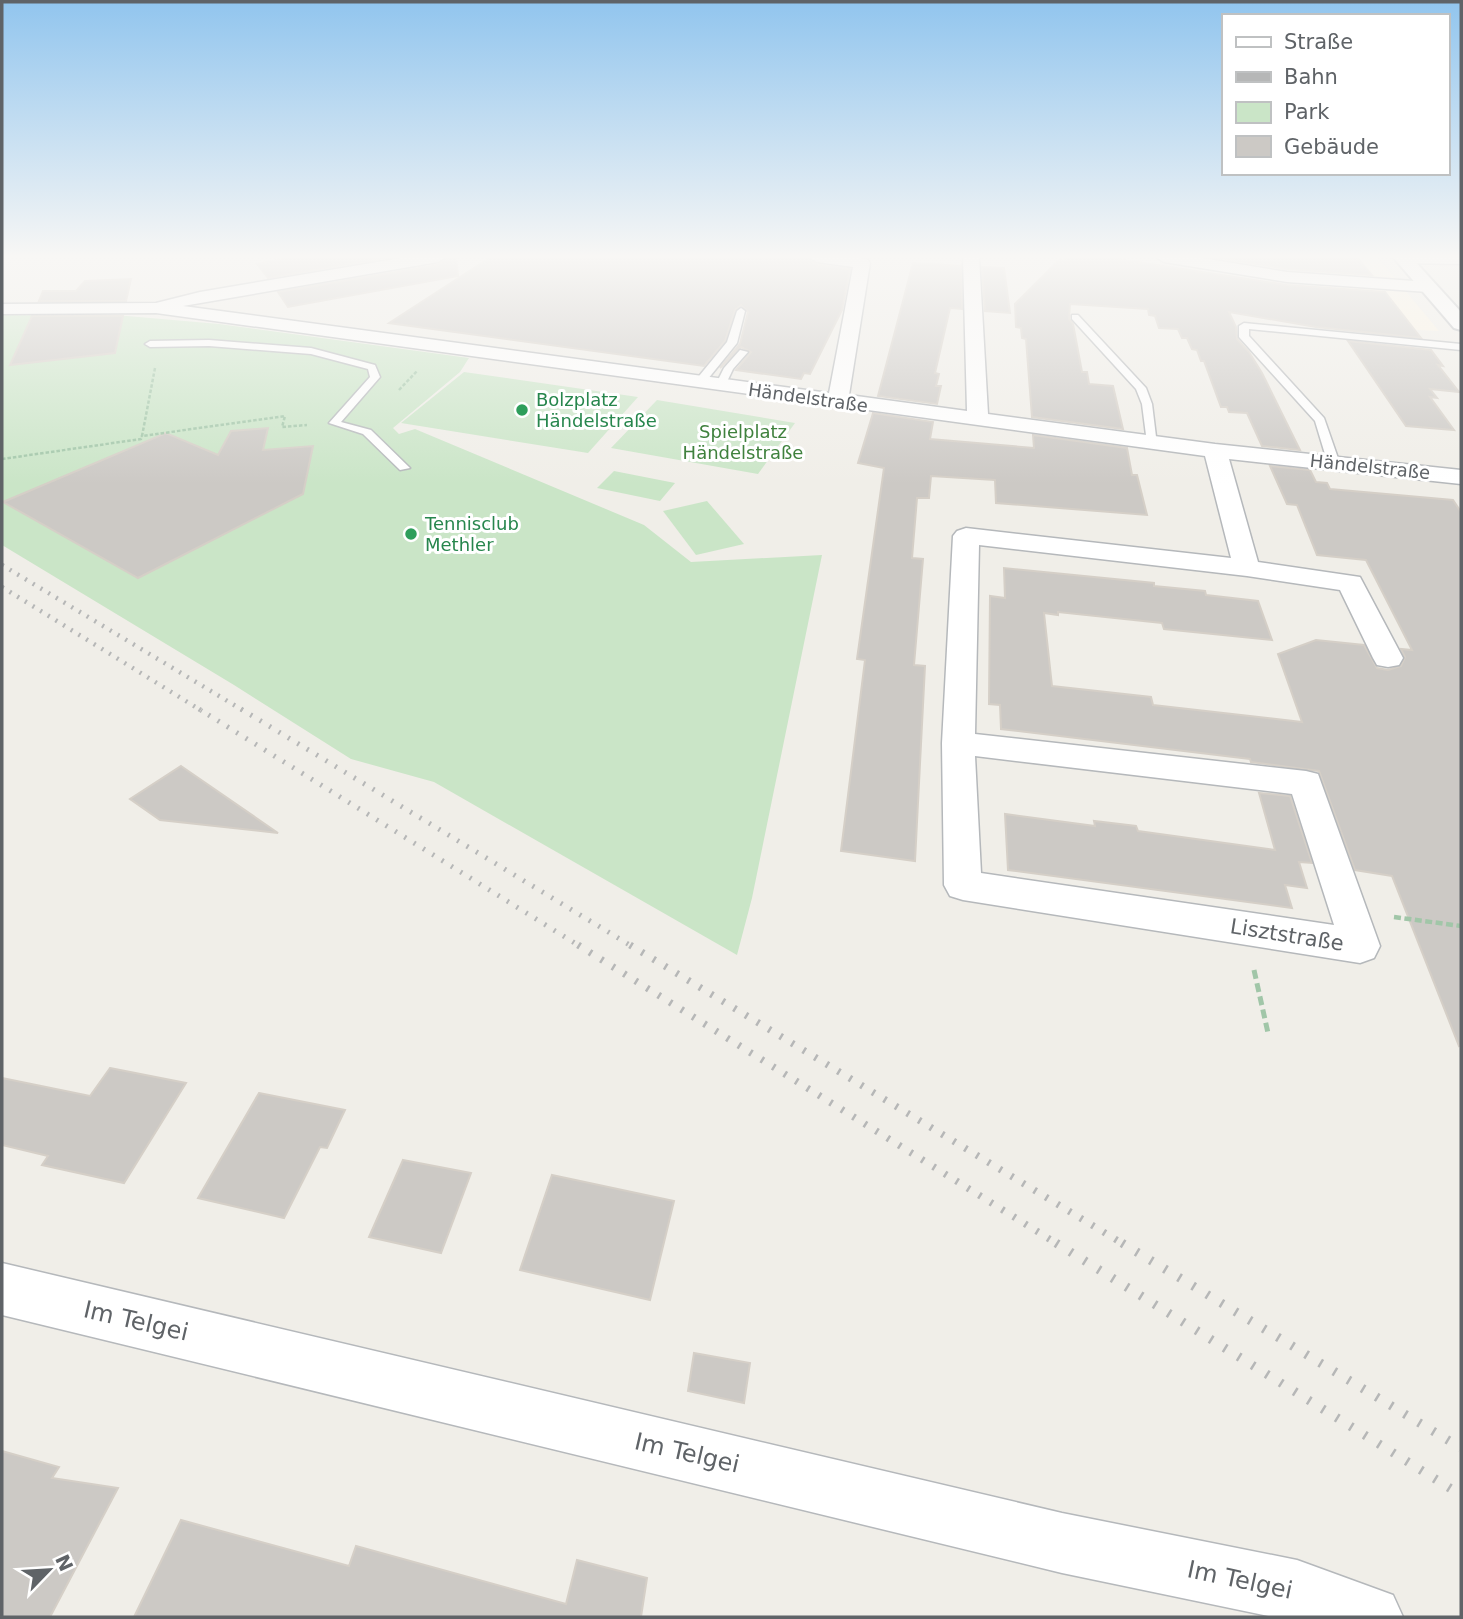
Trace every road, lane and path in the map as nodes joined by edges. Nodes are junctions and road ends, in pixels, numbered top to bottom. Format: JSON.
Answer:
{"nodes":[{"id":1,"x":334,"y":333,"type":"edge"},
{"id":2,"x":735,"y":333,"type":"edge"},
{"id":3,"x":850,"y":333,"type":"edge"},
{"id":4,"x":974,"y":333,"type":"edge"},
{"id":5,"x":1089,"y":333,"type":"edge"},
{"id":6,"x":1244,"y":333,"type":"edge"},
{"id":7,"x":1309,"y":333,"type":"edge"},
{"id":8,"x":150,"y":344,"type":"dead end"},
{"id":9,"x":163,"y":344,"type":"junction"},
{"id":10,"x":1461,"y":348,"type":"edge"},
{"id":11,"x":743,"y":352,"type":"dead end"},
{"id":12,"x":699,"y":383,"type":"junction"},
{"id":13,"x":720,"y":386,"type":"junction"},
{"id":14,"x":838,"y":402,"type":"junction"},
{"id":15,"x":978,"y":420,"type":"junction"},
{"id":16,"x":334,"y":423,"type":"junction"},
{"id":17,"x":142,"y":436,"type":"junction"},
{"id":18,"x":1153,"y":443,"type":"junction"},
{"id":19,"x":1215,"y":451,"type":"junction"},
{"id":20,"x":2,"y":459,"type":"edge"},
{"id":21,"x":1334,"y":464,"type":"junction"},
{"id":22,"x":404,"y":468,"type":"dead end"},
{"id":23,"x":1461,"y":477,"type":"edge"},
{"id":24,"x":1247,"y":568,"type":"junction"},
{"id":25,"x":1388,"y":658,"type":"dead end"},
{"id":26,"x":958,"y":744,"type":"junction"},
{"id":27,"x":1348,"y":912,"type":"junction"},
{"id":28,"x":1461,"y":926,"type":"edge"},
{"id":29,"x":1245,"y":928,"type":"junction"},
{"id":30,"x":1268,"y":1033,"type":"dead end"},
{"id":31,"x":2,"y":1289,"type":"edge"},
{"id":32,"x":1371,"y":1617,"type":"edge"}],
"edges":[{"from":1,"to":12,"type":"street","name":"Händelstraße"},
{"from":2,"to":12,"type":"lane"},
{"from":3,"to":14,"type":"street"},
{"from":4,"to":15,"type":"street"},
{"from":5,"to":18,"type":"lane"},
{"from":6,"to":21,"type":"lane"},
{"from":7,"to":10,"type":"lane"},
{"from":8,"to":9,"type":"lane"},
{"from":9,"to":16,"type":"lane"},
{"from":9,"to":17,"type":"path"},
{"from":11,"to":13,"type":"lane"},
{"from":12,"to":13,"type":"street","name":"Händelstraße"},
{"from":13,"to":14,"type":"street","name":"Händelstraße"},
{"from":14,"to":15,"type":"street","name":"Händelstraße"},
{"from":15,"to":18,"type":"street","name":"Händelstraße"},
{"from":16,"to":17,"type":"path"},
{"from":16,"to":22,"type":"lane"},
{"from":17,"to":20,"type":"path"},
{"from":18,"to":19,"type":"street","name":"Händelstraße"},
{"from":19,"to":21,"type":"street","name":"Händelstraße"},
{"from":19,"to":24,"type":"street"},
{"from":21,"to":23,"type":"street","name":"Händelstraße"},
{"from":24,"to":25,"type":"street","name":"Lisztstraße"},
{"from":24,"to":26,"type":"street","name":"Lisztstraße"},
{"from":26,"to":27,"type":"street","name":"Lisztstraße"},
{"from":26,"to":29,"type":"street","name":"Lisztstraße"},
{"from":27,"to":28,"type":"path"},
{"from":27,"to":29,"type":"street","name":"Lisztstraße"},
{"from":29,"to":30,"type":"path"},
{"from":31,"to":32,"type":"street","name":"Im Telgei"}]}
